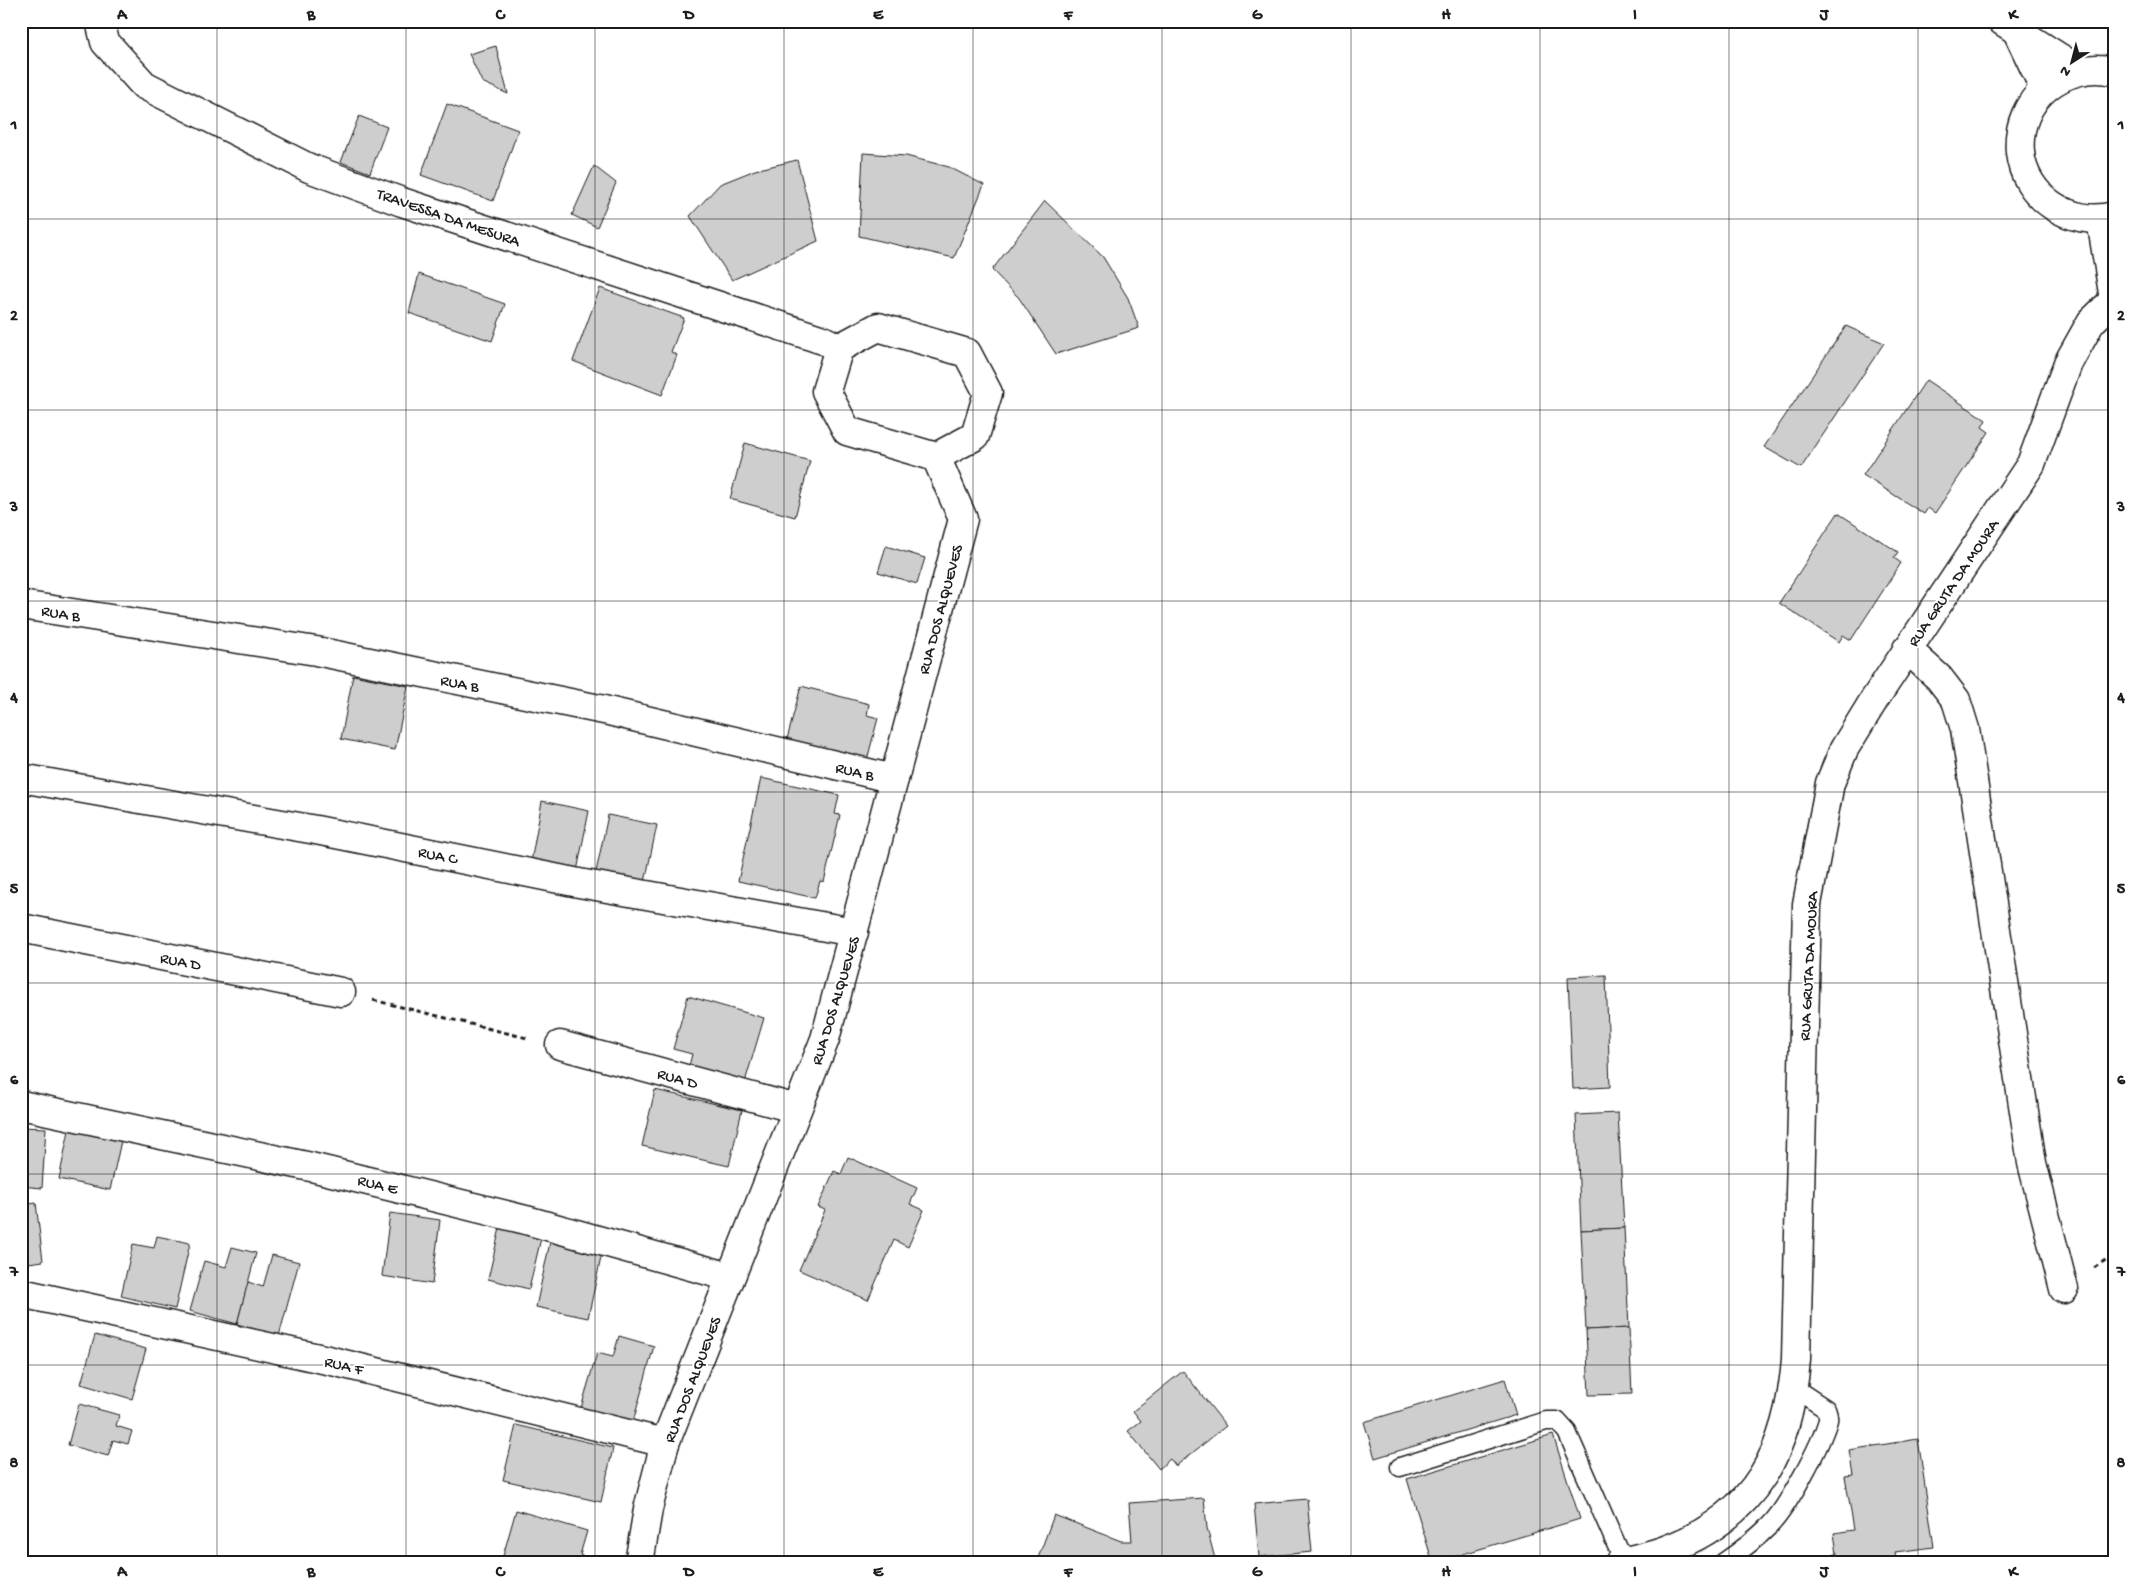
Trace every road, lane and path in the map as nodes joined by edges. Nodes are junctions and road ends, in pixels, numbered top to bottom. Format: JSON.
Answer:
{"nodes":[{"id":1,"x":100,"y":21,"type":"edge"},
{"id":2,"x":2010,"y":26,"type":"edge"},
{"id":3,"x":2079,"y":70,"type":"junction"},
{"id":4,"x":2114,"y":71,"type":"edge"},
{"id":5,"x":2044,"y":88,"type":"junction"},
{"id":6,"x":2108,"y":218,"type":"edge"},
{"id":7,"x":2114,"y":300,"type":"edge"},
{"id":8,"x":839,"y":348,"type":"junction"},
{"id":9,"x":936,"y":457,"type":"junction"},
{"id":10,"x":21,"y":605,"type":"edge"},
{"id":11,"x":1907,"y":649,"type":"junction"},
{"id":12,"x":21,"y":778,"type":"edge"},
{"id":13,"x":894,"y":779,"type":"junction"},
{"id":14,"x":21,"y":928,"type":"edge"},
{"id":15,"x":854,"y":932,"type":"junction"},
{"id":16,"x":341,"y":992,"type":"joint"},
{"id":17,"x":560,"y":1046,"type":"joint"},
{"id":18,"x":21,"y":1105,"type":"edge"},
{"id":19,"x":797,"y":1108,"type":"junction"},
{"id":20,"x":730,"y":1277,"type":"junction"},
{"id":21,"x":2064,"y":1289,"type":"dead end"},
{"id":22,"x":21,"y":1293,"type":"edge"},
{"id":23,"x":1794,"y":1388,"type":"junction"},
{"id":24,"x":665,"y":1442,"type":"junction"},
{"id":25,"x":1400,"y":1467,"type":"dead end"},
{"id":26,"x":1677,"y":1556,"type":"edge"},
{"id":27,"x":1622,"y":1562,"type":"edge"},
{"id":28,"x":639,"y":1563,"type":"edge"},
{"id":29,"x":1723,"y":1563,"type":"edge"}],
"edges":[{"from":1,"to":8,"type":"street","name":"TRAVESSA DA MESURA"},
{"from":2,"to":3,"type":"street"},
{"from":2,"to":5,"type":"street"},
{"from":3,"to":4,"type":"street"},
{"from":3,"to":5,"type":"street"},
{"from":5,"to":6,"type":"street"},
{"from":6,"to":7,"type":"street"},
{"from":7,"to":11,"type":"street","name":"RUA GRUTA DA MOURA"},
{"from":8,"to":9,"type":"street"},
{"from":8,"to":9,"type":"street"},
{"from":9,"to":13,"type":"street","name":"RUA DOS ALQUEVES"},
{"from":10,"to":13,"type":"street","name":"RUA B"},
{"from":11,"to":21,"type":"street"},
{"from":11,"to":23,"type":"street","name":"RUA GRUTA DA MOURA"},
{"from":12,"to":15,"type":"street","name":"RUA C"},
{"from":13,"to":15,"type":"street","name":"RUA DOS ALQUEVES"},
{"from":14,"to":16,"type":"street","name":"RUA D"},
{"from":15,"to":19,"type":"street","name":"RUA DOS ALQUEVES"},
{"from":16,"to":17,"type":"path"},
{"from":17,"to":19,"type":"street","name":"RUA D"},
{"from":18,"to":20,"type":"street","name":"RUA E"},
{"from":19,"to":20,"type":"street","name":"RUA DOS ALQUEVES"},
{"from":20,"to":24,"type":"street","name":"RUA DOS ALQUEVES"},
{"from":22,"to":24,"type":"street","name":"RUA F"},
{"from":23,"to":26,"type":"street","name":"RUA GRUTA DA MOURA"},
{"from":23,"to":29,"type":"lane"},
{"from":24,"to":28,"type":"street","name":"RUA DOS ALQUEVES"},
{"from":25,"to":27,"type":"lane"},
{"from":26,"to":27,"type":"street","name":"RUA GRUTA DA MOURA"}]}
